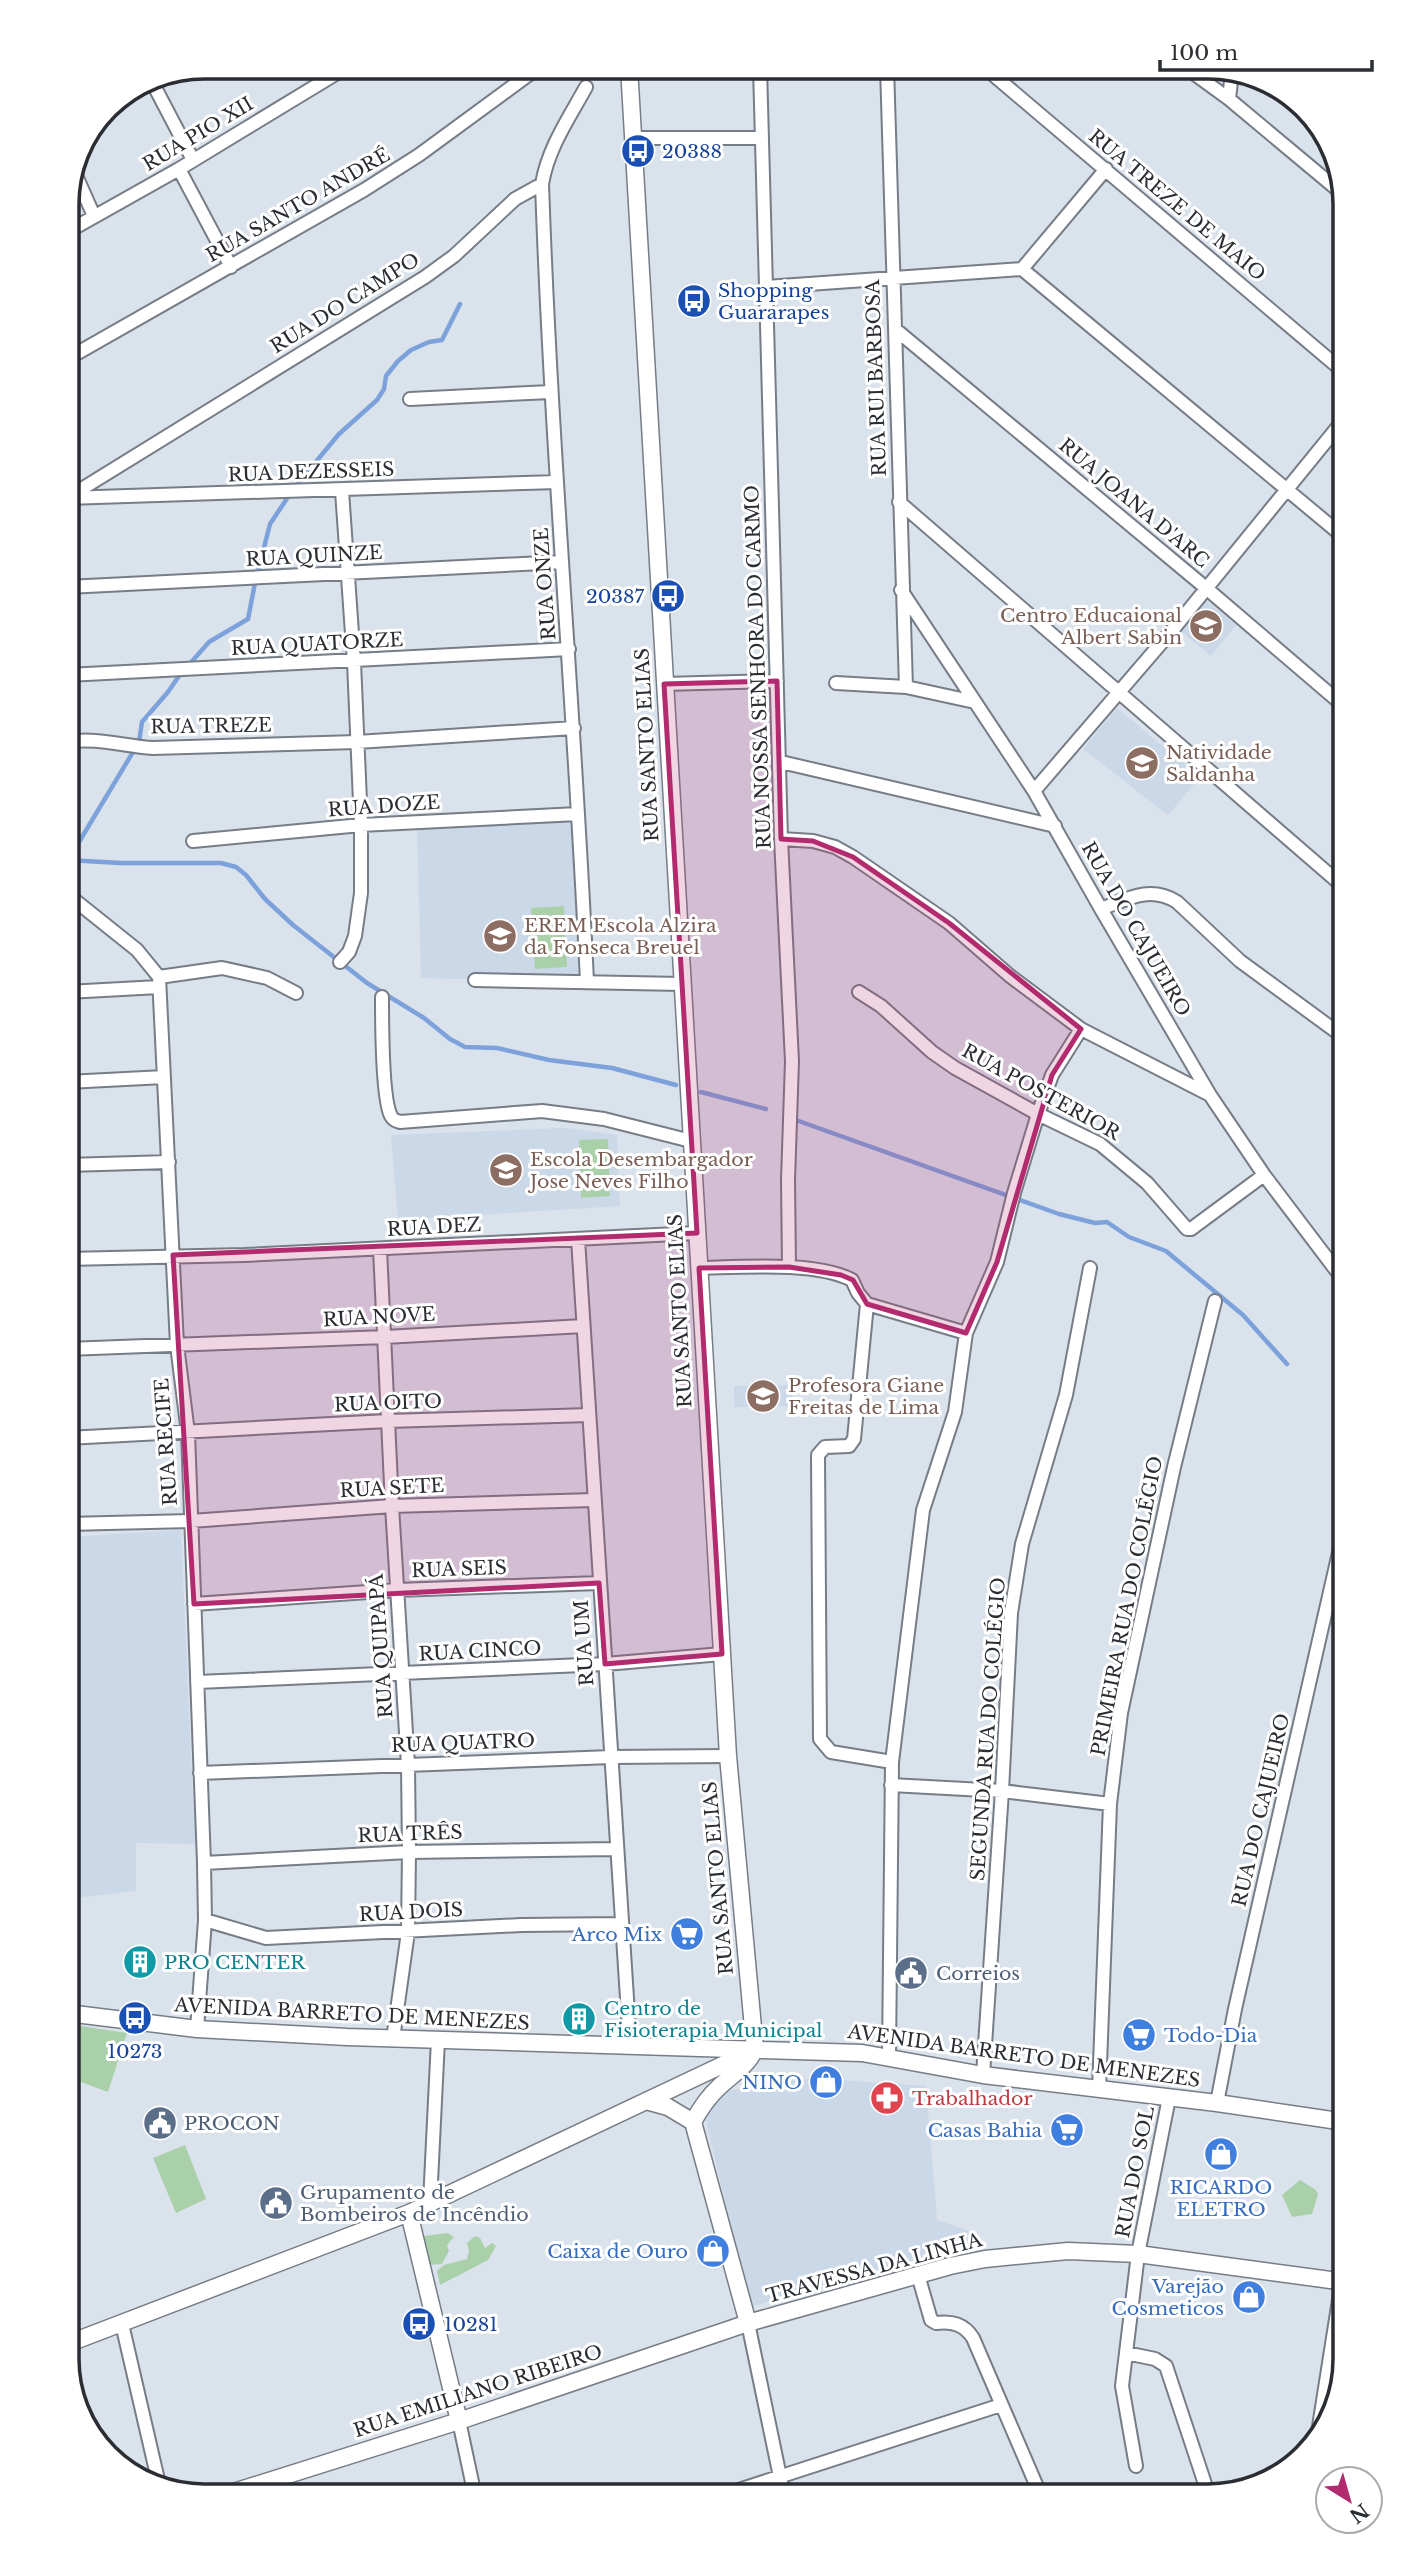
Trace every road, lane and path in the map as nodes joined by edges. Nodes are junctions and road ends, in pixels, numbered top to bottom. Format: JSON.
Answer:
{"nodes":[{"id":1,"x":326,"y":79,"type":"edge"},
{"id":2,"x":523,"y":79,"type":"edge"},
{"id":3,"x":630,"y":79,"type":"edge"},
{"id":4,"x":760,"y":79,"type":"edge"},
{"id":5,"x":887,"y":79,"type":"edge"},
{"id":6,"x":998,"y":79,"type":"edge"},
{"id":7,"x":1202,"y":79,"type":"edge"},
{"id":8,"x":1230,"y":81,"type":"edge"},
{"id":9,"x":586,"y":87,"type":"dead end"},
{"id":10,"x":155,"y":88,"type":"edge"},
{"id":11,"x":1229,"y":99,"type":"junction"},
{"id":12,"x":635,"y":138,"type":"junction"},
{"id":13,"x":761,"y":138,"type":"junction"},
{"id":14,"x":193,"y":160,"type":"junction"},
{"id":15,"x":179,"y":169,"type":"junction"},
{"id":16,"x":1105,"y":169,"type":"junction"},
{"id":17,"x":542,"y":184,"type":"junction"},
{"id":18,"x":80,"y":185,"type":"edge"},
{"id":19,"x":1332,"y":185,"type":"edge"},
{"id":20,"x":94,"y":216,"type":"junction"},
{"id":21,"x":79,"y":225,"type":"edge"},
{"id":22,"x":231,"y":267,"type":"junction"},
{"id":23,"x":1022,"y":269,"type":"junction"},
{"id":24,"x":892,"y":278,"type":"junction"},
{"id":25,"x":766,"y":287,"type":"junction"},
{"id":26,"x":895,"y":329,"type":"junction"},
{"id":27,"x":79,"y":352,"type":"edge"},
{"id":28,"x":1333,"y":362,"type":"edge"},
{"id":29,"x":550,"y":392,"type":"junction"},
{"id":30,"x":410,"y":399,"type":"dead end"},
{"id":31,"x":1333,"y":433,"type":"edge"},
{"id":32,"x":557,"y":482,"type":"junction"},
{"id":33,"x":1286,"y":489,"type":"junction"},
{"id":34,"x":79,"y":491,"type":"edge"},
{"id":35,"x":342,"y":491,"type":"junction"},
{"id":36,"x":79,"y":498,"type":"edge"},
{"id":37,"x":899,"y":502,"type":"junction"},
{"id":38,"x":1333,"y":527,"type":"edge"},
{"id":39,"x":562,"y":562,"type":"junction"},
{"id":40,"x":347,"y":573,"type":"junction"},
{"id":41,"x":79,"y":586,"type":"edge"},
{"id":42,"x":1206,"y":588,"type":"junction"},
{"id":43,"x":901,"y":590,"type":"junction"},
{"id":44,"x":569,"y":649,"type":"junction"},
{"id":45,"x":354,"y":662,"type":"junction"},
{"id":46,"x":79,"y":674,"type":"edge"},
{"id":47,"x":777,"y":681,"type":"junction"},
{"id":48,"x":836,"y":683,"type":"dead end"},
{"id":49,"x":664,"y":684,"type":"junction"},
{"id":50,"x":906,"y":687,"type":"junction"},
{"id":51,"x":1119,"y":693,"type":"junction"},
{"id":52,"x":1333,"y":696,"type":"edge"},
{"id":53,"x":975,"y":702,"type":"junction"},
{"id":54,"x":574,"y":728,"type":"junction"},
{"id":55,"x":79,"y":741,"type":"edge"},
{"id":56,"x":357,"y":742,"type":"junction"},
{"id":57,"x":781,"y":762,"type":"junction"},
{"id":58,"x":1034,"y":791,"type":"junction"},
{"id":59,"x":578,"y":814,"type":"junction"},
{"id":60,"x":361,"y":825,"type":"junction"},
{"id":61,"x":1055,"y":827,"type":"junction"},
{"id":62,"x":781,"y":839,"type":"junction"},
{"id":63,"x":193,"y":841,"type":"dead end"},
{"id":64,"x":1333,"y":877,"type":"edge"},
{"id":65,"x":79,"y":904,"type":"edge"},
{"id":66,"x":1101,"y":909,"type":"junction"},
{"id":67,"x":340,"y":962,"type":"dead end"},
{"id":68,"x":475,"y":980,"type":"dead end"},
{"id":69,"x":159,"y":982,"type":"junction"},
{"id":70,"x":587,"y":982,"type":"junction"},
{"id":71,"x":682,"y":984,"type":"junction"},
{"id":72,"x":79,"y":991,"type":"edge"},
{"id":73,"x":859,"y":992,"type":"dead end"},
{"id":74,"x":296,"y":993,"type":"dead end"},
{"id":75,"x":382,"y":997,"type":"dead end"},
{"id":76,"x":1082,"y":1029,"type":"junction"},
{"id":77,"x":1333,"y":1029,"type":"edge"},
{"id":78,"x":164,"y":1077,"type":"junction"},
{"id":79,"x":79,"y":1081,"type":"edge"},
{"id":80,"x":1210,"y":1095,"type":"junction"},
{"id":81,"x":1038,"y":1114,"type":"junction"},
{"id":82,"x":691,"y":1141,"type":"junction"},
{"id":83,"x":169,"y":1162,"type":"junction"},
{"id":84,"x":79,"y":1165,"type":"edge"},
{"id":85,"x":1264,"y":1175,"type":"junction"},
{"id":86,"x":697,"y":1233,"type":"junction"},
{"id":87,"x":578,"y":1239,"type":"junction"},
{"id":88,"x":380,"y":1249,"type":"junction"},
{"id":89,"x":173,"y":1255,"type":"junction"},
{"id":90,"x":79,"y":1259,"type":"edge"},
{"id":91,"x":1333,"y":1265,"type":"edge"},
{"id":92,"x":789,"y":1266,"type":"junction"},
{"id":93,"x":699,"y":1268,"type":"junction"},
{"id":94,"x":1090,"y":1268,"type":"dead end"},
{"id":95,"x":1215,"y":1301,"type":"dead end"},
{"id":96,"x":867,"y":1304,"type":"junction"},
{"id":97,"x":583,"y":1326,"type":"junction"},
{"id":98,"x":966,"y":1333,"type":"junction"},
{"id":99,"x":386,"y":1337,"type":"junction"},
{"id":100,"x":177,"y":1345,"type":"junction"},
{"id":101,"x":79,"y":1349,"type":"edge"},
{"id":102,"x":589,"y":1415,"type":"junction"},
{"id":103,"x":388,"y":1421,"type":"junction"},
{"id":104,"x":188,"y":1433,"type":"junction"},
{"id":105,"x":79,"y":1438,"type":"edge"},
{"id":106,"x":594,"y":1500,"type":"junction"},
{"id":107,"x":392,"y":1506,"type":"junction"},
{"id":108,"x":191,"y":1521,"type":"junction"},
{"id":109,"x":79,"y":1524,"type":"edge"},
{"id":110,"x":600,"y":1583,"type":"junction"},
{"id":111,"x":1333,"y":1583,"type":"edge"},
{"id":112,"x":397,"y":1590,"type":"junction"},
{"id":113,"x":194,"y":1604,"type":"junction"},
{"id":114,"x":722,"y":1654,"type":"junction"},
{"id":115,"x":605,"y":1664,"type":"junction"},
{"id":116,"x":403,"y":1674,"type":"junction"},
{"id":117,"x":197,"y":1682,"type":"junction"},
{"id":118,"x":728,"y":1756,"type":"junction"},
{"id":119,"x":611,"y":1757,"type":"junction"},
{"id":120,"x":892,"y":1762,"type":"junction"},
{"id":121,"x":408,"y":1765,"type":"junction"},
{"id":122,"x":200,"y":1773,"type":"junction"},
{"id":123,"x":891,"y":1785,"type":"junction"},
{"id":124,"x":1002,"y":1791,"type":"junction"},
{"id":125,"x":1110,"y":1804,"type":"junction"},
{"id":126,"x":617,"y":1849,"type":"junction"},
{"id":127,"x":409,"y":1852,"type":"junction"},
{"id":128,"x":204,"y":1863,"type":"junction"},
{"id":129,"x":205,"y":1920,"type":"junction"},
{"id":130,"x":621,"y":1924,"type":"junction"},
{"id":131,"x":408,"y":1932,"type":"junction"},
{"id":132,"x":79,"y":2015,"type":"edge"},
{"id":133,"x":197,"y":2029,"type":"junction"},
{"id":134,"x":393,"y":2039,"type":"junction"},
{"id":135,"x":438,"y":2040,"type":"junction"},
{"id":136,"x":630,"y":2045,"type":"junction"},
{"id":137,"x":755,"y":2049,"type":"junction"},
{"id":138,"x":888,"y":2057,"type":"junction"},
{"id":139,"x":982,"y":2076,"type":"junction"},
{"id":140,"x":1099,"y":2090,"type":"junction"},
{"id":141,"x":1169,"y":2098,"type":"junction"},
{"id":142,"x":646,"y":2101,"type":"junction"},
{"id":143,"x":1217,"y":2103,"type":"junction"},
{"id":144,"x":1333,"y":2120,"type":"edge"},
{"id":145,"x":693,"y":2122,"type":"junction"},
{"id":146,"x":430,"y":2202,"type":"junction"},
{"id":147,"x":409,"y":2213,"type":"junction"},
{"id":148,"x":1138,"y":2253,"type":"junction"},
{"id":149,"x":918,"y":2275,"type":"junction"},
{"id":150,"x":1333,"y":2280,"type":"edge"},
{"id":151,"x":122,"y":2323,"type":"junction"},
{"id":152,"x":748,"y":2323,"type":"junction"},
{"id":153,"x":79,"y":2339,"type":"edge"},
{"id":154,"x":1333,"y":2345,"type":"edge"},
{"id":155,"x":1126,"y":2353,"type":"junction"},
{"id":156,"x":1001,"y":2405,"type":"junction"},
{"id":157,"x":1322,"y":2411,"type":"edge"},
{"id":158,"x":458,"y":2421,"type":"junction"},
{"id":159,"x":1136,"y":2466,"type":"dead end"},
{"id":160,"x":157,"y":2475,"type":"edge"},
{"id":161,"x":780,"y":2476,"type":"junction"},
{"id":162,"x":258,"y":2484,"type":"edge"},
{"id":163,"x":472,"y":2484,"type":"edge"},
{"id":164,"x":756,"y":2484,"type":"edge"},
{"id":165,"x":782,"y":2484,"type":"edge"},
{"id":166,"x":1036,"y":2484,"type":"edge"},
{"id":167,"x":1205,"y":2484,"type":"edge"}],
"edges":[{"from":1,"to":14,"type":"street","name":"RUA PIO XII"},
{"from":2,"to":22,"type":"street","name":"RUA SANTO ANDRÉ"},
{"from":3,"to":12,"type":"main road","name":"RUA SANTO ELIAS"},
{"from":4,"to":13,"type":"street","name":"RUA NOSSA SENHORA DO CARMO"},
{"from":5,"to":24,"type":"street","name":"RUA RUI BARBOSA"},
{"from":6,"to":16,"type":"street","name":"RUA TREZE DE MAIO"},
{"from":7,"to":11,"type":"street"},
{"from":8,"to":11,"type":"street"},
{"from":9,"to":17,"type":"street"},
{"from":10,"to":14,"type":"street"},
{"from":11,"to":19,"type":"street"},
{"from":12,"to":13,"type":"street"},
{"from":12,"to":49,"type":"main road","name":"RUA SANTO ELIAS"},
{"from":13,"to":25,"type":"street","name":"RUA NOSSA SENHORA DO CARMO"},
{"from":14,"to":15,"type":"street","name":"RUA PIO XII"},
{"from":15,"to":20,"type":"street","name":"RUA PIO XII"},
{"from":15,"to":22,"type":"street"},
{"from":16,"to":23,"type":"street"},
{"from":16,"to":28,"type":"street","name":"RUA TREZE DE MAIO"},
{"from":17,"to":29,"type":"street","name":"RUA ONZE"},
{"from":17,"to":34,"type":"street","name":"RUA DO CAMPO"},
{"from":18,"to":20,"type":"street"},
{"from":20,"to":21,"type":"street","name":"RUA PIO XII"},
{"from":22,"to":27,"type":"street","name":"RUA SANTO ANDRÉ"},
{"from":23,"to":24,"type":"street"},
{"from":23,"to":33,"type":"street"},
{"from":24,"to":25,"type":"street"},
{"from":24,"to":26,"type":"street","name":"RUA RUI BARBOSA"},
{"from":25,"to":47,"type":"street","name":"RUA NOSSA SENHORA DO CARMO"},
{"from":26,"to":37,"type":"street","name":"RUA RUI BARBOSA"},
{"from":26,"to":42,"type":"street","name":"RUA JOANA D'ARC"},
{"from":29,"to":30,"type":"street"},
{"from":29,"to":32,"type":"street","name":"RUA ONZE"},
{"from":31,"to":33,"type":"street"},
{"from":32,"to":35,"type":"street","name":"RUA DEZESSEIS"},
{"from":32,"to":39,"type":"street","name":"RUA ONZE"},
{"from":33,"to":38,"type":"street"},
{"from":33,"to":42,"type":"street"},
{"from":35,"to":36,"type":"street","name":"RUA DEZESSEIS"},
{"from":35,"to":40,"type":"street"},
{"from":37,"to":43,"type":"street","name":"RUA RUI BARBOSA"},
{"from":37,"to":51,"type":"street"},
{"from":39,"to":40,"type":"street","name":"RUA QUINZE"},
{"from":39,"to":44,"type":"street","name":"RUA ONZE"},
{"from":40,"to":41,"type":"street","name":"RUA QUINZE"},
{"from":40,"to":45,"type":"street"},
{"from":42,"to":51,"type":"street"},
{"from":42,"to":52,"type":"street","name":"RUA JOANA D'ARC"},
{"from":43,"to":50,"type":"street","name":"RUA RUI BARBOSA"},
{"from":43,"to":53,"type":"street","name":"RUA DO CAJUEIRO"},
{"from":44,"to":45,"type":"street","name":"RUA QUATORZE"},
{"from":44,"to":54,"type":"street","name":"RUA ONZE"},
{"from":45,"to":46,"type":"street","name":"RUA QUATORZE"},
{"from":45,"to":56,"type":"street"},
{"from":47,"to":49,"type":"street"},
{"from":47,"to":57,"type":"street","name":"RUA NOSSA SENHORA DO CARMO"},
{"from":48,"to":50,"type":"street"},
{"from":49,"to":71,"type":"main road","name":"RUA SANTO ELIAS"},
{"from":50,"to":53,"type":"street"},
{"from":51,"to":58,"type":"street"},
{"from":51,"to":64,"type":"street"},
{"from":53,"to":58,"type":"street","name":"RUA DO CAJUEIRO"},
{"from":54,"to":56,"type":"street","name":"RUA TREZE"},
{"from":54,"to":59,"type":"street","name":"RUA ONZE"},
{"from":55,"to":56,"type":"street","name":"RUA TREZE"},
{"from":56,"to":60,"type":"street"},
{"from":57,"to":61,"type":"street"},
{"from":57,"to":62,"type":"street","name":"RUA NOSSA SENHORA DO CARMO"},
{"from":58,"to":61,"type":"street","name":"RUA DO CAJUEIRO"},
{"from":59,"to":60,"type":"street","name":"RUA DOZE"},
{"from":59,"to":70,"type":"street","name":"RUA ONZE"},
{"from":60,"to":63,"type":"street","name":"RUA DOZE"},
{"from":60,"to":67,"type":"street"},
{"from":61,"to":66,"type":"street","name":"RUA DO CAJUEIRO"},
{"from":62,"to":76,"type":"street"},
{"from":62,"to":92,"type":"street","name":"RUA NOSSA SENHORA DO CARMO"},
{"from":65,"to":69,"type":"street"},
{"from":66,"to":77,"type":"street"},
{"from":66,"to":80,"type":"street","name":"RUA DO CAJUEIRO"},
{"from":68,"to":70,"type":"street"},
{"from":69,"to":72,"type":"street"},
{"from":69,"to":74,"type":"street"},
{"from":69,"to":78,"type":"street","name":"RUA RECIFE"},
{"from":70,"to":71,"type":"street"},
{"from":71,"to":82,"type":"main road","name":"RUA SANTO ELIAS"},
{"from":73,"to":81,"type":"street","name":"RUA POSTERIOR"},
{"from":75,"to":82,"type":"street"},
{"from":76,"to":80,"type":"street"},
{"from":76,"to":81,"type":"street"},
{"from":78,"to":79,"type":"street"},
{"from":78,"to":83,"type":"street","name":"RUA RECIFE"},
{"from":80,"to":85,"type":"street","name":"RUA DO CAJUEIRO"},
{"from":81,"to":85,"type":"street","name":"RUA POSTERIOR"},
{"from":81,"to":98,"type":"street"},
{"from":82,"to":86,"type":"main road","name":"RUA SANTO ELIAS"},
{"from":83,"to":84,"type":"street"},
{"from":83,"to":89,"type":"street","name":"RUA RECIFE"},
{"from":85,"to":91,"type":"street","name":"RUA DO CAJUEIRO"},
{"from":86,"to":87,"type":"street","name":"RUA DEZ"},
{"from":86,"to":93,"type":"main road","name":"RUA SANTO ELIAS"},
{"from":87,"to":88,"type":"street","name":"RUA DEZ"},
{"from":87,"to":97,"type":"street","name":"RUA UM"},
{"from":88,"to":89,"type":"street","name":"RUA DEZ"},
{"from":88,"to":99,"type":"street","name":"RUA QUIPAPÁ"},
{"from":89,"to":90,"type":"street","name":"RUA DEZ"},
{"from":89,"to":100,"type":"street","name":"RUA RECIFE"},
{"from":92,"to":93,"type":"street"},
{"from":92,"to":96,"type":"street"},
{"from":93,"to":114,"type":"main road","name":"RUA SANTO ELIAS"},
{"from":94,"to":124,"type":"street","name":"SEGUNDA RUA DO COLÉGIO"},
{"from":95,"to":125,"type":"street","name":"PRIMEIRA RUA DO COLÉGIO"},
{"from":96,"to":98,"type":"street"},
{"from":96,"to":120,"type":"street"},
{"from":97,"to":99,"type":"street","name":"RUA NOVE"},
{"from":97,"to":102,"type":"street","name":"RUA UM"},
{"from":98,"to":120,"type":"street"},
{"from":99,"to":100,"type":"street","name":"RUA NOVE"},
{"from":99,"to":103,"type":"street","name":"RUA QUIPAPÁ"},
{"from":100,"to":101,"type":"street","name":"RUA NOVE"},
{"from":100,"to":104,"type":"street","name":"RUA RECIFE"},
{"from":102,"to":103,"type":"street","name":"RUA OITO"},
{"from":102,"to":106,"type":"street","name":"RUA UM"},
{"from":103,"to":104,"type":"street","name":"RUA OITO"},
{"from":103,"to":107,"type":"street","name":"RUA QUIPAPÁ"},
{"from":104,"to":105,"type":"street","name":"RUA OITO"},
{"from":104,"to":108,"type":"street","name":"RUA RECIFE"},
{"from":106,"to":107,"type":"street","name":"RUA SETE"},
{"from":106,"to":110,"type":"street","name":"RUA UM"},
{"from":107,"to":108,"type":"street","name":"RUA SETE"},
{"from":107,"to":112,"type":"street","name":"RUA QUIPAPÁ"},
{"from":108,"to":109,"type":"street","name":"RUA SETE"},
{"from":108,"to":113,"type":"street","name":"RUA RECIFE"},
{"from":110,"to":112,"type":"street","name":"RUA SEIS"},
{"from":110,"to":115,"type":"street","name":"RUA UM"},
{"from":111,"to":143,"type":"street","name":"RUA DO CAJUEIRO"},
{"from":112,"to":113,"type":"street","name":"RUA SEIS"},
{"from":112,"to":116,"type":"street","name":"RUA QUIPAPÁ"},
{"from":113,"to":117,"type":"street","name":"RUA RECIFE"},
{"from":114,"to":115,"type":"street","name":"RUA CINCO"},
{"from":114,"to":118,"type":"main road","name":"RUA SANTO ELIAS"},
{"from":115,"to":116,"type":"street","name":"RUA CINCO"},
{"from":115,"to":119,"type":"street","name":"RUA UM"},
{"from":116,"to":117,"type":"street","name":"RUA CINCO"},
{"from":116,"to":121,"type":"street","name":"RUA QUIPAPÁ"},
{"from":117,"to":122,"type":"street","name":"RUA RECIFE"},
{"from":118,"to":119,"type":"street","name":"RUA QUATRO"},
{"from":118,"to":137,"type":"main road","name":"RUA SANTO ELIAS"},
{"from":119,"to":121,"type":"street","name":"RUA QUATRO"},
{"from":119,"to":126,"type":"street","name":"RUA UM"},
{"from":120,"to":123,"type":"street"},
{"from":121,"to":122,"type":"street","name":"RUA QUATRO"},
{"from":121,"to":127,"type":"street","name":"RUA QUIPAPÁ"},
{"from":122,"to":128,"type":"street","name":"RUA RECIFE"},
{"from":123,"to":124,"type":"street"},
{"from":123,"to":138,"type":"street"},
{"from":124,"to":125,"type":"street"},
{"from":124,"to":139,"type":"street","name":"SEGUNDA RUA DO COLÉGIO"},
{"from":125,"to":140,"type":"street","name":"PRIMEIRA RUA DO COLÉGIO"},
{"from":126,"to":127,"type":"street","name":"RUA TRÊS"},
{"from":126,"to":130,"type":"street","name":"RUA UM"},
{"from":127,"to":128,"type":"street","name":"RUA TRÊS"},
{"from":127,"to":131,"type":"street","name":"RUA QUIPAPÁ"},
{"from":128,"to":129,"type":"street","name":"RUA RECIFE"},
{"from":129,"to":131,"type":"street","name":"RUA DOIS"},
{"from":129,"to":133,"type":"street","name":"RUA RECIFE"},
{"from":130,"to":131,"type":"street","name":"RUA DOIS"},
{"from":130,"to":136,"type":"street","name":"RUA UM"},
{"from":131,"to":134,"type":"street","name":"RUA QUIPAPÁ"},
{"from":132,"to":133,"type":"main road","name":"AVENIDA BARRETO DE MENEZES"},
{"from":133,"to":134,"type":"main road","name":"AVENIDA BARRETO DE MENEZES"},
{"from":134,"to":135,"type":"main road","name":"AVENIDA BARRETO DE MENEZES"},
{"from":135,"to":136,"type":"main road","name":"AVENIDA BARRETO DE MENEZES"},
{"from":135,"to":146,"type":"street"},
{"from":136,"to":137,"type":"main road","name":"AVENIDA BARRETO DE MENEZES"},
{"from":137,"to":138,"type":"main road","name":"AVENIDA BARRETO DE MENEZES"},
{"from":137,"to":142,"type":"main road"},
{"from":137,"to":145,"type":"main road"},
{"from":138,"to":139,"type":"main road","name":"AVENIDA BARRETO DE MENEZES"},
{"from":139,"to":140,"type":"main road","name":"AVENIDA BARRETO DE MENEZES"},
{"from":140,"to":141,"type":"main road","name":"AVENIDA BARRETO DE MENEZES"},
{"from":141,"to":143,"type":"main road","name":"AVENIDA BARRETO DE MENEZES"},
{"from":141,"to":148,"type":"street","name":"RUA DO SOL"},
{"from":142,"to":145,"type":"main road"},
{"from":142,"to":146,"type":"main road"},
{"from":143,"to":144,"type":"main road","name":"AVENIDA BARRETO DE MENEZES"},
{"from":145,"to":152,"type":"main road"},
{"from":146,"to":147,"type":"main road"},
{"from":147,"to":151,"type":"main road"},
{"from":147,"to":158,"type":"main road"},
{"from":148,"to":149,"type":"main road","name":"TRAVESSA DA LINHA"},
{"from":148,"to":150,"type":"main road","name":"TRAVESSA DA LINHA"},
{"from":148,"to":155,"type":"street","name":"RUA DO SOL"},
{"from":149,"to":152,"type":"main road","name":"TRAVESSA DA LINHA"},
{"from":149,"to":156,"type":"street"},
{"from":151,"to":153,"type":"main road"},
{"from":151,"to":160,"type":"street"},
{"from":152,"to":158,"type":"main road","name":"RUA EMILIANO RIBEIRO"},
{"from":152,"to":161,"type":"street"},
{"from":154,"to":157,"type":"street"},
{"from":155,"to":159,"type":"street","name":"RUA DO SOL"},
{"from":155,"to":167,"type":"street"},
{"from":156,"to":161,"type":"street"},
{"from":156,"to":166,"type":"street"},
{"from":158,"to":162,"type":"main road","name":"RUA EMILIANO RIBEIRO"},
{"from":158,"to":163,"type":"street"},
{"from":161,"to":164,"type":"street"},
{"from":161,"to":165,"type":"street"}]}
